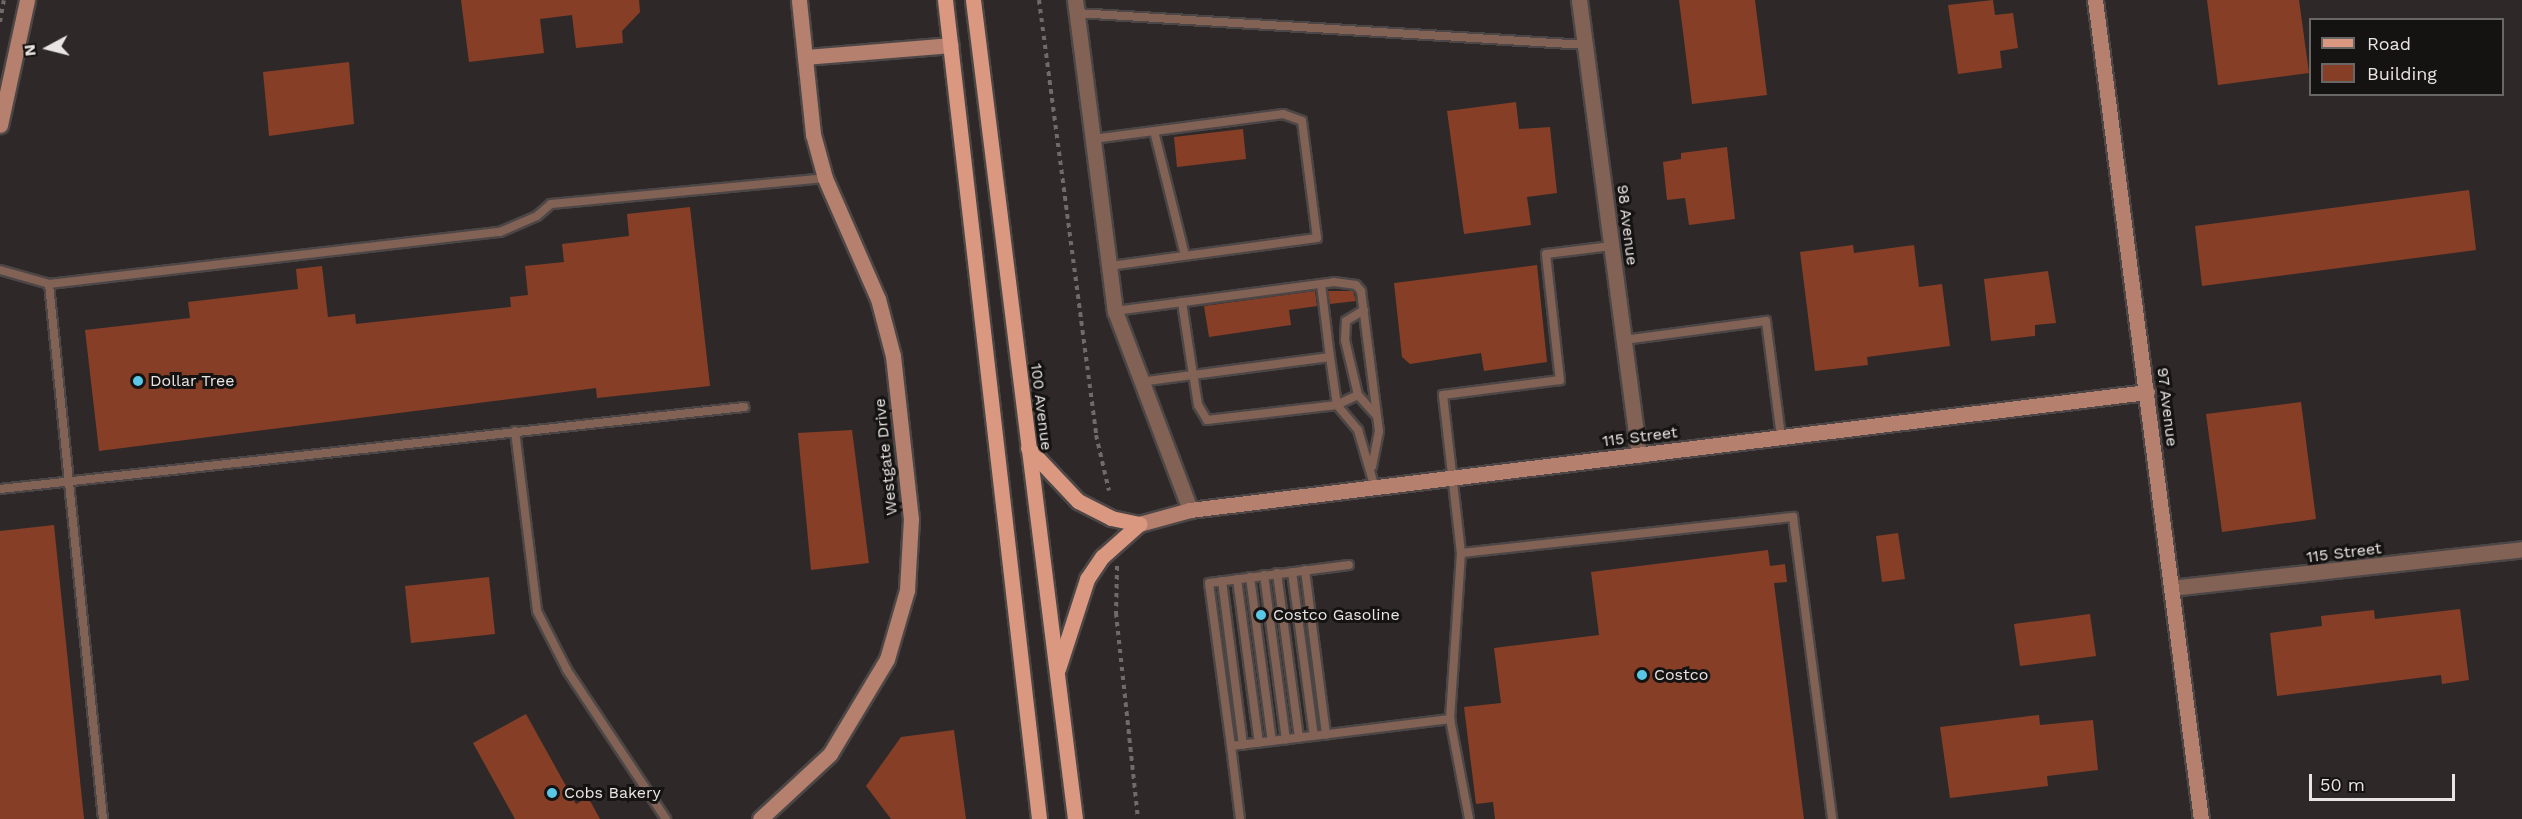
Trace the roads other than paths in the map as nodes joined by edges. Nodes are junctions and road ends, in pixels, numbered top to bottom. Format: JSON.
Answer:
{"nodes":[{"id":1,"x":27,"y":0,"type":"edge"},
{"id":2,"x":798,"y":0,"type":"edge"},
{"id":3,"x":945,"y":0,"type":"edge"},
{"id":4,"x":973,"y":0,"type":"edge"},
{"id":5,"x":1579,"y":0,"type":"edge"},
{"id":6,"x":2095,"y":0,"type":"edge"},
{"id":7,"x":1076,"y":6,"type":"edge"},
{"id":8,"x":951,"y":45,"type":"junction"},
{"id":9,"x":1585,"y":45,"type":"junction"},
{"id":10,"x":805,"y":57,"type":"junction"},
{"id":11,"x":0,"y":125,"type":"edge"},
{"id":12,"x":1154,"y":131,"type":"junction"},
{"id":13,"x":1093,"y":140,"type":"junction"},
{"id":14,"x":825,"y":178,"type":"junction"},
{"id":15,"x":1611,"y":246,"type":"junction"},
{"id":16,"x":1185,"y":255,"type":"junction"},
{"id":17,"x":1109,"y":266,"type":"junction"},
{"id":18,"x":0,"y":270,"type":"edge"},
{"id":19,"x":49,"y":284,"type":"junction"},
{"id":20,"x":1321,"y":284,"type":"junction"},
{"id":21,"x":1182,"y":302,"type":"junction"},
{"id":22,"x":1364,"y":310,"type":"junction"},
{"id":23,"x":1115,"y":311,"type":"junction"},
{"id":24,"x":1624,"y":340,"type":"junction"},
{"id":25,"x":1330,"y":357,"type":"junction"},
{"id":26,"x":1194,"y":375,"type":"junction"},
{"id":27,"x":1139,"y":382,"type":"junction"},
{"id":28,"x":2147,"y":392,"type":"junction"},
{"id":29,"x":1358,"y":395,"type":"junction"},
{"id":30,"x":1337,"y":405,"type":"junction"},
{"id":31,"x":744,"y":407,"type":"dead end"},
{"id":32,"x":1377,"y":416,"type":"junction"},
{"id":33,"x":515,"y":431,"type":"junction"},
{"id":34,"x":1781,"y":437,"type":"junction"},
{"id":35,"x":1028,"y":448,"type":"junction"},
{"id":36,"x":1639,"y":455,"type":"junction"},
{"id":37,"x":1372,"y":466,"type":"junction"},
{"id":38,"x":1452,"y":481,"type":"junction"},
{"id":39,"x":69,"y":482,"type":"junction"},
{"id":40,"x":1375,"y":488,"type":"junction"},
{"id":41,"x":0,"y":489,"type":"edge"},
{"id":42,"x":1190,"y":510,"type":"junction"},
{"id":43,"x":1139,"y":524,"type":"junction"},
{"id":44,"x":2522,"y":549,"type":"edge"},
{"id":45,"x":1461,"y":553,"type":"junction"},
{"id":46,"x":1349,"y":565,"type":"dead end"},
{"id":47,"x":1305,"y":570,"type":"junction"},
{"id":48,"x":1292,"y":572,"type":"junction"},
{"id":49,"x":1277,"y":573,"type":"junction"},
{"id":50,"x":1264,"y":575,"type":"junction"},
{"id":51,"x":1250,"y":577,"type":"junction"},
{"id":52,"x":1237,"y":579,"type":"junction"},
{"id":53,"x":1222,"y":581,"type":"junction"},
{"id":54,"x":2171,"y":588,"type":"junction"},
{"id":55,"x":1056,"y":678,"type":"junction"},
{"id":56,"x":1450,"y":720,"type":"junction"},
{"id":57,"x":1326,"y":735,"type":"junction"},
{"id":58,"x":1314,"y":736,"type":"junction"},
{"id":59,"x":1299,"y":738,"type":"junction"},
{"id":60,"x":1286,"y":740,"type":"junction"},
{"id":61,"x":1272,"y":741,"type":"junction"},
{"id":62,"x":1260,"y":743,"type":"junction"},
{"id":63,"x":1244,"y":745,"type":"junction"},
{"id":64,"x":1231,"y":747,"type":"junction"},
{"id":65,"x":103,"y":819,"type":"edge"},
{"id":66,"x":666,"y":819,"type":"edge"},
{"id":67,"x":760,"y":819,"type":"edge"},
{"id":68,"x":1039,"y":819,"type":"edge"},
{"id":69,"x":1075,"y":819,"type":"edge"},
{"id":70,"x":1240,"y":819,"type":"edge"},
{"id":71,"x":1469,"y":819,"type":"edge"},
{"id":72,"x":1832,"y":819,"type":"edge"},
{"id":73,"x":2201,"y":819,"type":"edge"}],
"edges":[{"from":1,"to":11,"type":"street"},
{"from":2,"to":10,"type":"street","name":"Westgate Drive"},
{"from":3,"to":8,"type":"main road"},
{"from":4,"to":35,"type":"main road","name":"100 Avenue"},
{"from":5,"to":9,"type":"street","name":"98 Avenue"},
{"from":6,"to":28,"type":"street","name":"97 Avenue"},
{"from":7,"to":9,"type":"lane"},
{"from":7,"to":13,"type":"street"},
{"from":8,"to":10,"type":"street"},
{"from":8,"to":68,"type":"main road"},
{"from":9,"to":15,"type":"street","name":"98 Avenue"},
{"from":10,"to":14,"type":"street","name":"Westgate Drive"},
{"from":12,"to":13,"type":"lane"},
{"from":12,"to":16,"type":"lane"},
{"from":12,"to":16,"type":"lane"},
{"from":13,"to":17,"type":"street"},
{"from":14,"to":19,"type":"lane"},
{"from":14,"to":67,"type":"street","name":"Westgate Drive"},
{"from":15,"to":24,"type":"street","name":"98 Avenue"},
{"from":15,"to":38,"type":"lane"},
{"from":16,"to":17,"type":"lane"},
{"from":17,"to":23,"type":"street"},
{"from":18,"to":19,"type":"lane"},
{"from":19,"to":39,"type":"lane"},
{"from":20,"to":21,"type":"lane"},
{"from":20,"to":22,"type":"lane"},
{"from":20,"to":25,"type":"lane"},
{"from":21,"to":23,"type":"lane"},
{"from":21,"to":26,"type":"lane"},
{"from":22,"to":29,"type":"lane"},
{"from":22,"to":32,"type":"lane"},
{"from":23,"to":27,"type":"street"},
{"from":24,"to":34,"type":"lane"},
{"from":24,"to":36,"type":"street","name":"98 Avenue"},
{"from":25,"to":26,"type":"lane"},
{"from":25,"to":30,"type":"lane"},
{"from":26,"to":27,"type":"lane"},
{"from":26,"to":30,"type":"lane"},
{"from":27,"to":42,"type":"street"},
{"from":28,"to":34,"type":"street","name":"115 Street"},
{"from":28,"to":54,"type":"street","name":"97 Avenue"},
{"from":29,"to":30,"type":"lane"},
{"from":29,"to":32,"type":"lane"},
{"from":30,"to":37,"type":"lane"},
{"from":31,"to":33,"type":"lane"},
{"from":32,"to":37,"type":"lane"},
{"from":33,"to":39,"type":"lane"},
{"from":33,"to":66,"type":"lane"},
{"from":34,"to":36,"type":"street","name":"115 Street"},
{"from":35,"to":43,"type":"main road"},
{"from":35,"to":55,"type":"main road","name":"100 Avenue"},
{"from":36,"to":38,"type":"street","name":"115 Street"},
{"from":37,"to":40,"type":"lane"},
{"from":38,"to":40,"type":"street","name":"115 Street"},
{"from":38,"to":45,"type":"lane"},
{"from":39,"to":41,"type":"lane"},
{"from":39,"to":65,"type":"lane"},
{"from":40,"to":42,"type":"street","name":"115 Street"},
{"from":42,"to":43,"type":"street","name":"115 Street"},
{"from":43,"to":55,"type":"main road"},
{"from":44,"to":54,"type":"street","name":"115 Street"},
{"from":45,"to":56,"type":"lane"},
{"from":45,"to":72,"type":"lane"},
{"from":46,"to":47,"type":"lane"},
{"from":47,"to":48,"type":"lane"},
{"from":47,"to":57,"type":"lane"},
{"from":48,"to":49,"type":"lane"},
{"from":48,"to":58,"type":"lane"},
{"from":49,"to":50,"type":"lane"},
{"from":49,"to":59,"type":"lane"},
{"from":50,"to":51,"type":"lane"},
{"from":50,"to":60,"type":"lane"},
{"from":51,"to":52,"type":"lane"},
{"from":51,"to":61,"type":"lane"},
{"from":52,"to":53,"type":"lane"},
{"from":52,"to":62,"type":"lane"},
{"from":53,"to":63,"type":"lane"},
{"from":53,"to":64,"type":"lane"},
{"from":54,"to":73,"type":"street","name":"97 Avenue"},
{"from":55,"to":69,"type":"main road","name":"100 Avenue"},
{"from":56,"to":57,"type":"lane"},
{"from":56,"to":71,"type":"lane"},
{"from":57,"to":58,"type":"lane"},
{"from":58,"to":59,"type":"lane"},
{"from":59,"to":60,"type":"lane"},
{"from":60,"to":61,"type":"lane"},
{"from":61,"to":62,"type":"lane"},
{"from":62,"to":63,"type":"lane"},
{"from":63,"to":64,"type":"lane"},
{"from":64,"to":70,"type":"lane"}]}
